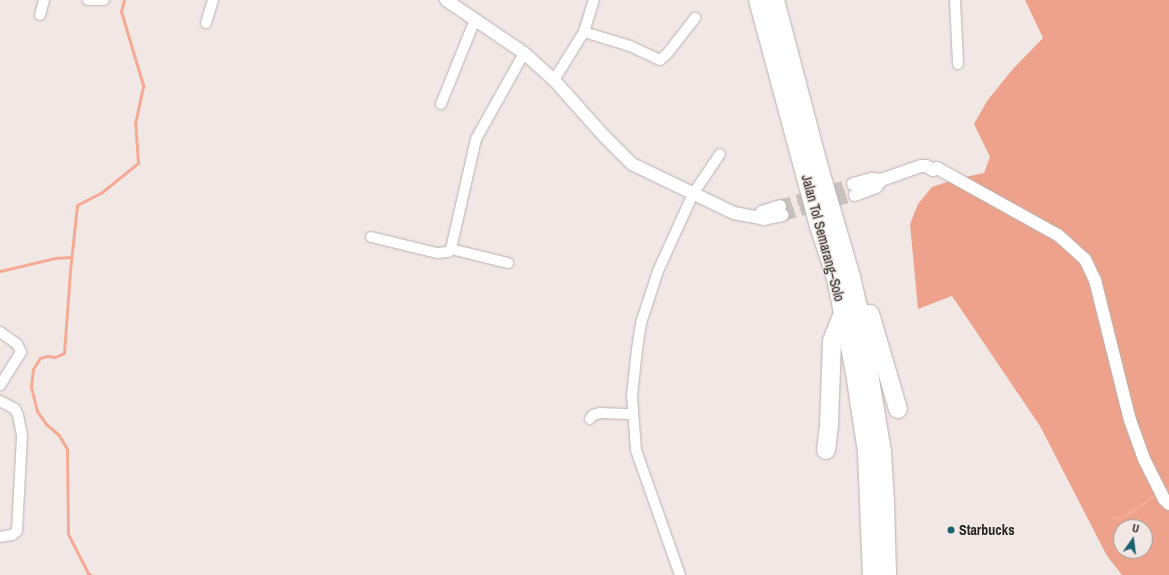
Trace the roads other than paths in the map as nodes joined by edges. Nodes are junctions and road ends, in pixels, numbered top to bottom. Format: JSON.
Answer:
{"nodes":[{"id":1,"x":44,"y":0,"type":"edge"},
{"id":2,"x":88,"y":0,"type":"edge"},
{"id":3,"x":104,"y":0,"type":"edge"},
{"id":4,"x":214,"y":0,"type":"edge"},
{"id":5,"x":446,"y":0,"type":"edge"},
{"id":6,"x":594,"y":0,"type":"edge"},
{"id":7,"x":758,"y":0,"type":"edge"},
{"id":8,"x":775,"y":0,"type":"edge"},
{"id":9,"x":955,"y":0,"type":"edge"},
{"id":10,"x":40,"y":16,"type":"dead end"},
{"id":11,"x":695,"y":18,"type":"dead end"},
{"id":12,"x":475,"y":20,"type":"junction"},
{"id":13,"x":206,"y":23,"type":"dead end"},
{"id":14,"x":584,"y":32,"type":"junction"},
{"id":15,"x":524,"y":53,"type":"junction"},
{"id":16,"x":958,"y":64,"type":"dead end"},
{"id":17,"x":554,"y":80,"type":"junction"},
{"id":18,"x":441,"y":104,"type":"dead end"},
{"id":19,"x":720,"y":154,"type":"dead end"},
{"id":20,"x":854,"y":190,"type":"tunnel mouth"},
{"id":21,"x":693,"y":194,"type":"junction"},
{"id":22,"x":782,"y":211,"type":"tunnel mouth"},
{"id":23,"x":371,"y":237,"type":"dead end"},
{"id":24,"x":840,"y":237,"type":"junction"},
{"id":25,"x":451,"y":249,"type":"junction"},
{"id":26,"x":508,"y":263,"type":"dead end"},
{"id":27,"x":843,"y":314,"type":"junction"},
{"id":28,"x":0,"y":332,"type":"edge"},
{"id":29,"x":0,"y":385,"type":"edge"},
{"id":30,"x":0,"y":401,"type":"edge"},
{"id":31,"x":898,"y":409,"type":"dead end"},
{"id":32,"x":633,"y":414,"type":"junction"},
{"id":33,"x":590,"y":419,"type":"dead end"},
{"id":34,"x":826,"y":450,"type":"dead end"},
{"id":35,"x":1167,"y":502,"type":"edge"},
{"id":36,"x":0,"y":537,"type":"edge"},
{"id":37,"x":680,"y":575,"type":"edge"},
{"id":38,"x":872,"y":575,"type":"edge"},
{"id":39,"x":887,"y":575,"type":"edge"}],
"edges":[{"from":1,"to":10,"type":"street"},
{"from":2,"to":3,"type":"street"},
{"from":4,"to":13,"type":"street"},
{"from":5,"to":12,"type":"street"},
{"from":6,"to":14,"type":"street"},
{"from":7,"to":27,"type":"highway","name":"Jalan Tol Semarang–Solo"},
{"from":8,"to":24,"type":"highway","name":"Jalan Tol Semarang–Solo"},
{"from":9,"to":16,"type":"street"},
{"from":11,"to":14,"type":"street"},
{"from":12,"to":15,"type":"street"},
{"from":12,"to":18,"type":"street"},
{"from":14,"to":17,"type":"street"},
{"from":15,"to":17,"type":"street"},
{"from":15,"to":25,"type":"street"},
{"from":17,"to":21,"type":"street"},
{"from":19,"to":21,"type":"street"},
{"from":20,"to":35,"type":"street"},
{"from":21,"to":22,"type":"street"},
{"from":21,"to":32,"type":"street"},
{"from":23,"to":25,"type":"street"},
{"from":24,"to":31,"type":"highway"},
{"from":24,"to":39,"type":"highway","name":"Jalan Tol Semarang–Solo"},
{"from":25,"to":26,"type":"street"},
{"from":27,"to":34,"type":"highway"},
{"from":27,"to":38,"type":"highway","name":"Jalan Tol Semarang–Solo"},
{"from":28,"to":29,"type":"street"},
{"from":30,"to":36,"type":"street"},
{"from":32,"to":33,"type":"street"},
{"from":32,"to":37,"type":"street"}]}
